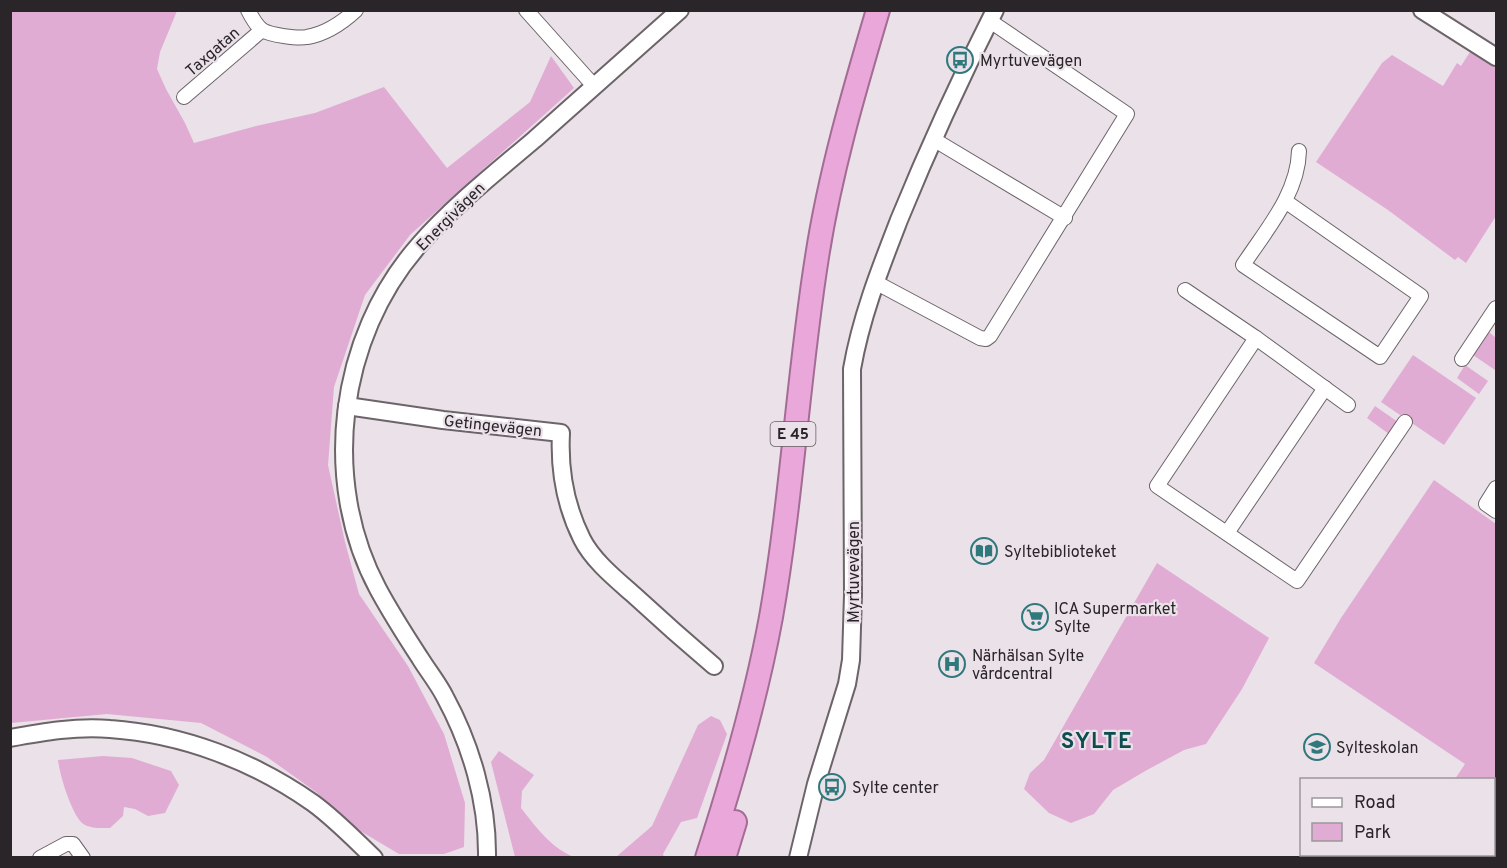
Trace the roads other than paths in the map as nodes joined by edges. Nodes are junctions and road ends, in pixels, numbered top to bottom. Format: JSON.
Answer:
{"nodes":[{"id":1,"x":249,"y":10,"type":"edge"},
{"id":2,"x":356,"y":10,"type":"edge"},
{"id":3,"x":526,"y":10,"type":"edge"},
{"id":4,"x":680,"y":10,"type":"edge"},
{"id":5,"x":878,"y":10,"type":"edge"},
{"id":6,"x":894,"y":10,"type":"edge"},
{"id":7,"x":1422,"y":10,"type":"edge"},
{"id":8,"x":992,"y":16,"type":"edge"},
{"id":9,"x":262,"y":30,"type":"junction"},
{"id":10,"x":1497,"y":57,"type":"edge"},
{"id":11,"x":594,"y":86,"type":"junction"},
{"id":12,"x":184,"y":97,"type":"dead end"},
{"id":13,"x":933,"y":139,"type":"junction"},
{"id":14,"x":1299,"y":151,"type":"dead end"},
{"id":15,"x":1285,"y":201,"type":"junction"},
{"id":16,"x":1065,"y":218,"type":"junction"},
{"id":17,"x":875,"y":282,"type":"junction"},
{"id":18,"x":1185,"y":290,"type":"dead end"},
{"id":19,"x":1497,"y":308,"type":"edge"},
{"id":20,"x":1256,"y":338,"type":"junction"},
{"id":21,"x":1462,"y":359,"type":"dead end"},
{"id":22,"x":1325,"y":388,"type":"junction"},
{"id":23,"x":1348,"y":405,"type":"dead end"},
{"id":24,"x":347,"y":406,"type":"junction"},
{"id":25,"x":1405,"y":422,"type":"dead end"},
{"id":26,"x":1497,"y":488,"type":"edge"},
{"id":27,"x":1497,"y":511,"type":"edge"},
{"id":28,"x":1227,"y":533,"type":"junction"},
{"id":29,"x":714,"y":666,"type":"dead end"},
{"id":30,"x":10,"y":738,"type":"edge"},
{"id":31,"x":40,"y":858,"type":"edge"},
{"id":32,"x":83,"y":858,"type":"edge"},
{"id":33,"x":374,"y":858,"type":"edge"},
{"id":34,"x":488,"y":858,"type":"edge"},
{"id":35,"x":707,"y":858,"type":"edge"},
{"id":36,"x":724,"y":858,"type":"edge"},
{"id":37,"x":798,"y":858,"type":"edge"}],
"edges":[{"from":1,"to":9,"type":"street","name":"Taxgatan"},
{"from":2,"to":9,"type":"street","name":"Taxgatan"},
{"from":3,"to":11,"type":"street"},
{"from":4,"to":11,"type":"street","name":"Energivägen"},
{"from":5,"to":35,"type":"highway","number":"E 45"},
{"from":6,"to":36,"type":"highway","number":"E 45"},
{"from":7,"to":10,"type":"street"},
{"from":8,"to":13,"type":"street","name":"Myrtuvevägen"},
{"from":8,"to":16,"type":"street","name":"Myrtuvevägen"},
{"from":9,"to":12,"type":"street","name":"Taxgatan"},
{"from":11,"to":24,"type":"street","name":"Energivägen"},
{"from":13,"to":16,"type":"street"},
{"from":13,"to":17,"type":"street","name":"Myrtuvevägen"},
{"from":14,"to":15,"type":"street"},
{"from":15,"to":15,"type":"street"},
{"from":16,"to":17,"type":"street","name":"Myrtuvevägen"},
{"from":17,"to":37,"type":"street","name":"Myrtuvevägen"},
{"from":18,"to":20,"type":"street"},
{"from":19,"to":21,"type":"street"},
{"from":20,"to":22,"type":"street"},
{"from":20,"to":28,"type":"street"},
{"from":22,"to":23,"type":"street"},
{"from":22,"to":28,"type":"street"},
{"from":24,"to":29,"type":"street","name":"Getingevägen"},
{"from":24,"to":34,"type":"street","name":"Energivägen"},
{"from":25,"to":28,"type":"street"},
{"from":26,"to":27,"type":"street"},
{"from":30,"to":33,"type":"street"},
{"from":31,"to":32,"type":"street"}]}
